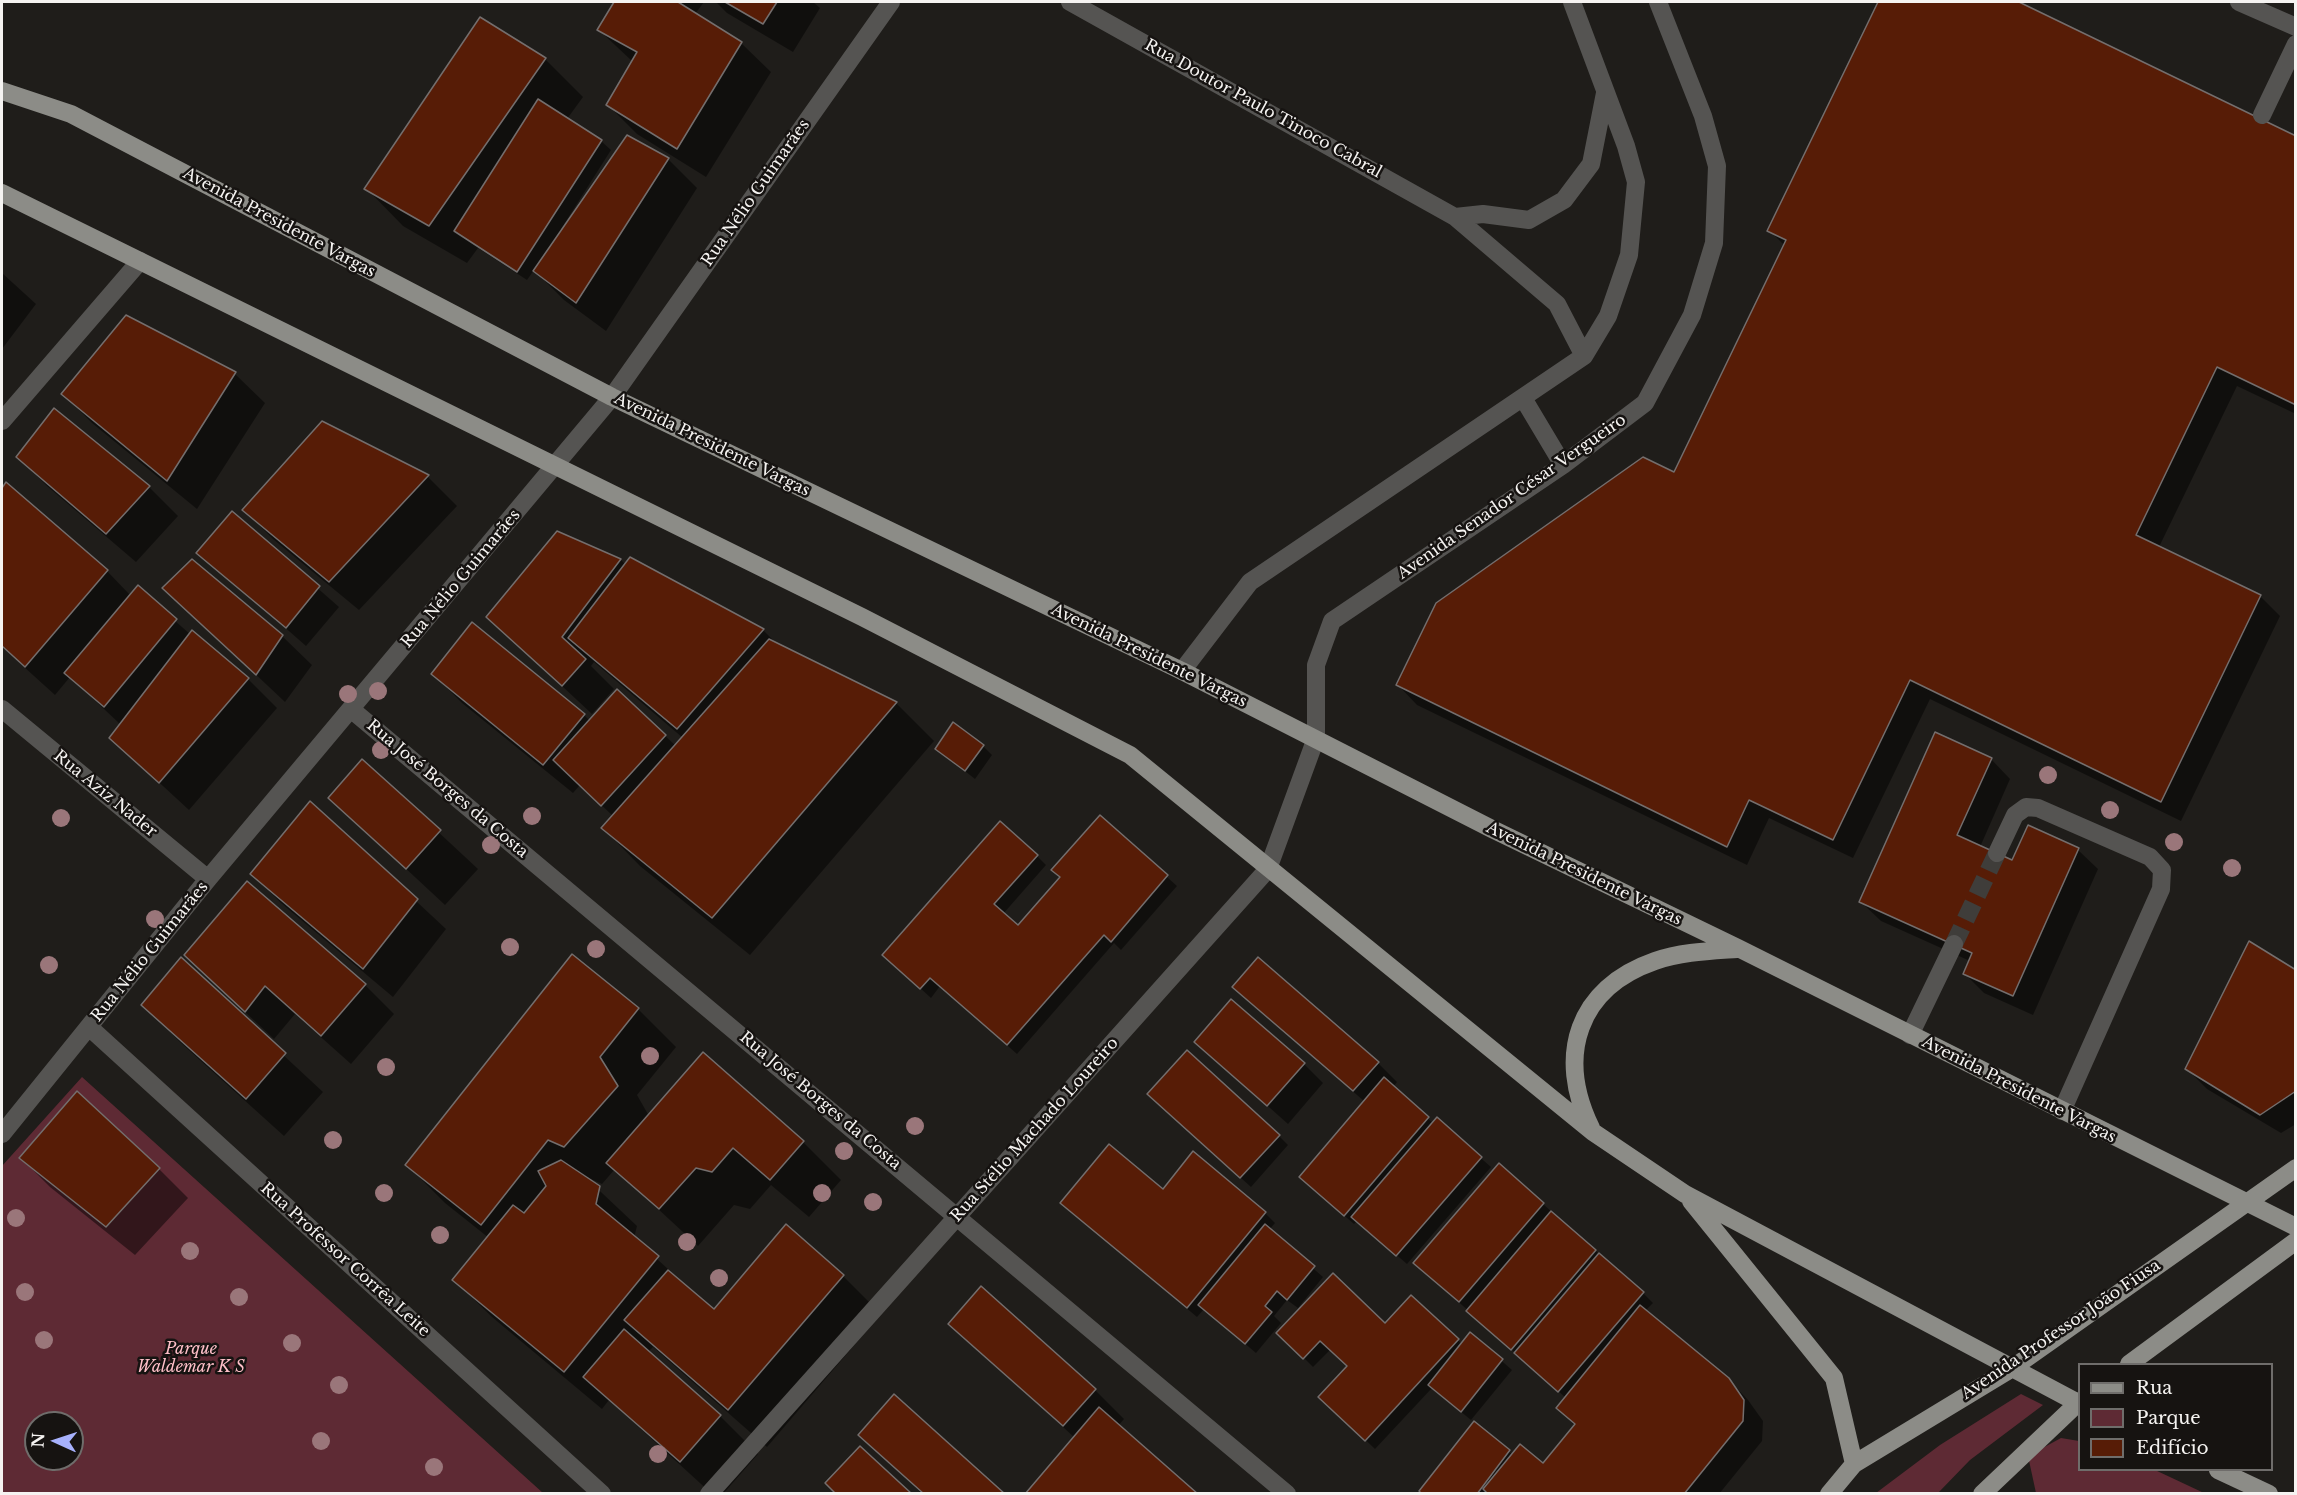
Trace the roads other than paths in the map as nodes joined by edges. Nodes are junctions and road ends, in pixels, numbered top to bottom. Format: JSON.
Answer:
{"nodes":[{"id":1,"x":891,"y":2,"type":"edge"},
{"id":2,"x":1070,"y":2,"type":"edge"},
{"id":3,"x":1572,"y":2,"type":"edge"},
{"id":4,"x":1658,"y":2,"type":"edge"},
{"id":5,"x":2239,"y":2,"type":"edge"},
{"id":6,"x":2295,"y":27,"type":"edge"},
{"id":7,"x":2295,"y":44,"type":"edge"},
{"id":8,"x":2,"y":90,"type":"edge"},
{"id":9,"x":1605,"y":93,"type":"junction"},
{"id":10,"x":2262,"y":115,"type":"dead end"},
{"id":11,"x":2,"y":193,"type":"edge"},
{"id":12,"x":1455,"y":217,"type":"junction"},
{"id":13,"x":140,"y":261,"type":"junction"},
{"id":14,"x":1584,"y":356,"type":"junction"},
{"id":15,"x":612,"y":397,"type":"junction"},
{"id":16,"x":1522,"y":398,"type":"junction"},
{"id":17,"x":2,"y":421,"type":"edge"},
{"id":18,"x":1563,"y":465,"type":"junction"},
{"id":19,"x":555,"y":466,"type":"junction"},
{"id":20,"x":1182,"y":671,"type":"junction"},
{"id":21,"x":2,"y":709,"type":"edge"},
{"id":22,"x":352,"y":710,"type":"junction"},
{"id":23,"x":1316,"y":738,"type":"junction"},
{"id":24,"x":1997,"y":853,"type":"tunnel mouth"},
{"id":25,"x":1268,"y":869,"type":"junction"},
{"id":26,"x":208,"y":879,"type":"junction"},
{"id":27,"x":1953,"y":944,"type":"tunnel mouth"},
{"id":28,"x":1738,"y":948,"type":"junction"},
{"id":29,"x":89,"y":1027,"type":"junction"},
{"id":30,"x":1910,"y":1035,"type":"junction"},
{"id":31,"x":2062,"y":1111,"type":"junction"},
{"id":32,"x":1593,"y":1132,"type":"junction"},
{"id":33,"x":2,"y":1134,"type":"edge"},
{"id":34,"x":2295,"y":1168,"type":"edge"},
{"id":35,"x":1685,"y":1194,"type":"junction"},
{"id":36,"x":2246,"y":1203,"type":"junction"},
{"id":37,"x":958,"y":1216,"type":"junction"},
{"id":38,"x":2295,"y":1227,"type":"edge"},
{"id":39,"x":2295,"y":1241,"type":"edge"},
{"id":40,"x":2132,"y":1363,"type":"edge"},
{"id":41,"x":2014,"y":1366,"type":"junction"},
{"id":42,"x":2078,"y":1402,"type":"edge"},
{"id":43,"x":2078,"y":1404,"type":"edge"},
{"id":44,"x":1854,"y":1464,"type":"junction"},
{"id":45,"x":2220,"y":1471,"type":"edge"},
{"id":46,"x":1983,"y":1493,"type":"edge"},
{"id":47,"x":602,"y":1494,"type":"edge"},
{"id":48,"x":709,"y":1494,"type":"edge"},
{"id":49,"x":1287,"y":1494,"type":"edge"},
{"id":50,"x":1829,"y":1494,"type":"edge"},
{"id":51,"x":2269,"y":1494,"type":"edge"}],
"edges":[{"from":1,"to":15,"type":"street","name":"Rua Nélio Guimarães"},
{"from":2,"to":12,"type":"street","name":"Rua Doutor Paulo Tinoco Cabral"},
{"from":3,"to":9,"type":"street"},
{"from":4,"to":18,"type":"street","name":"Avenida Senador César Vergueiro"},
{"from":5,"to":6,"type":"street"},
{"from":7,"to":10,"type":"street"},
{"from":8,"to":15,"type":"main road","name":"Avenida Presidente Vargas"},
{"from":9,"to":12,"type":"street"},
{"from":9,"to":14,"type":"street"},
{"from":11,"to":13,"type":"main road"},
{"from":12,"to":14,"type":"street","name":"Rua Doutor Paulo Tinoco Cabral"},
{"from":13,"to":17,"type":"street"},
{"from":13,"to":19,"type":"main road"},
{"from":14,"to":16,"type":"street"},
{"from":15,"to":19,"type":"street","name":"Rua Nélio Guimarães"},
{"from":15,"to":20,"type":"main road","name":"Avenida Presidente Vargas"},
{"from":16,"to":18,"type":"street"},
{"from":16,"to":20,"type":"street"},
{"from":18,"to":23,"type":"street","name":"Avenida Senador César Vergueiro"},
{"from":19,"to":22,"type":"street","name":"Rua Nélio Guimarães"},
{"from":19,"to":25,"type":"main road"},
{"from":20,"to":23,"type":"main road","name":"Avenida Presidente Vargas"},
{"from":21,"to":26,"type":"street","name":"Rua Aziz Nader"},
{"from":22,"to":26,"type":"street","name":"Rua Nélio Guimarães"},
{"from":22,"to":37,"type":"street","name":"Rua José Borges da Costa"},
{"from":23,"to":25,"type":"street","name":"Rua Stélio Machado Loureiro"},
{"from":23,"to":28,"type":"main road","name":"Avenida Presidente Vargas"},
{"from":24,"to":31,"type":"street"},
{"from":25,"to":32,"type":"main road"},
{"from":25,"to":37,"type":"street","name":"Rua Stélio Machado Loureiro"},
{"from":26,"to":29,"type":"street","name":"Rua Nélio Guimarães"},
{"from":27,"to":30,"type":"street"},
{"from":28,"to":30,"type":"main road","name":"Avenida Presidente Vargas"},
{"from":28,"to":32,"type":"main road"},
{"from":29,"to":33,"type":"street","name":"Rua Nélio Guimarães"},
{"from":29,"to":47,"type":"street","name":"Rua Professor Corrêa Leite"},
{"from":30,"to":31,"type":"main road","name":"Avenida Presidente Vargas"},
{"from":31,"to":36,"type":"main road","name":"Avenida Presidente Vargas"},
{"from":32,"to":35,"type":"main road"},
{"from":34,"to":36,"type":"main road","name":"Avenida Professor João Fiusa"},
{"from":35,"to":41,"type":"main road"},
{"from":35,"to":44,"type":"main road"},
{"from":36,"to":38,"type":"main road","name":"Avenida Presidente Vargas"},
{"from":36,"to":41,"type":"main road","name":"Avenida Professor João Fiusa"},
{"from":37,"to":48,"type":"street","name":"Rua Stélio Machado Loureiro"},
{"from":37,"to":49,"type":"street","name":"Rua José Borges da Costa"},
{"from":39,"to":40,"type":"main road"},
{"from":41,"to":42,"type":"main road"},
{"from":41,"to":44,"type":"main road","name":"Avenida Professor João Fiusa"},
{"from":43,"to":46,"type":"main road"},
{"from":44,"to":50,"type":"main road","name":"Avenida Professor João Fiusa"},
{"from":45,"to":51,"type":"main road"}]}
